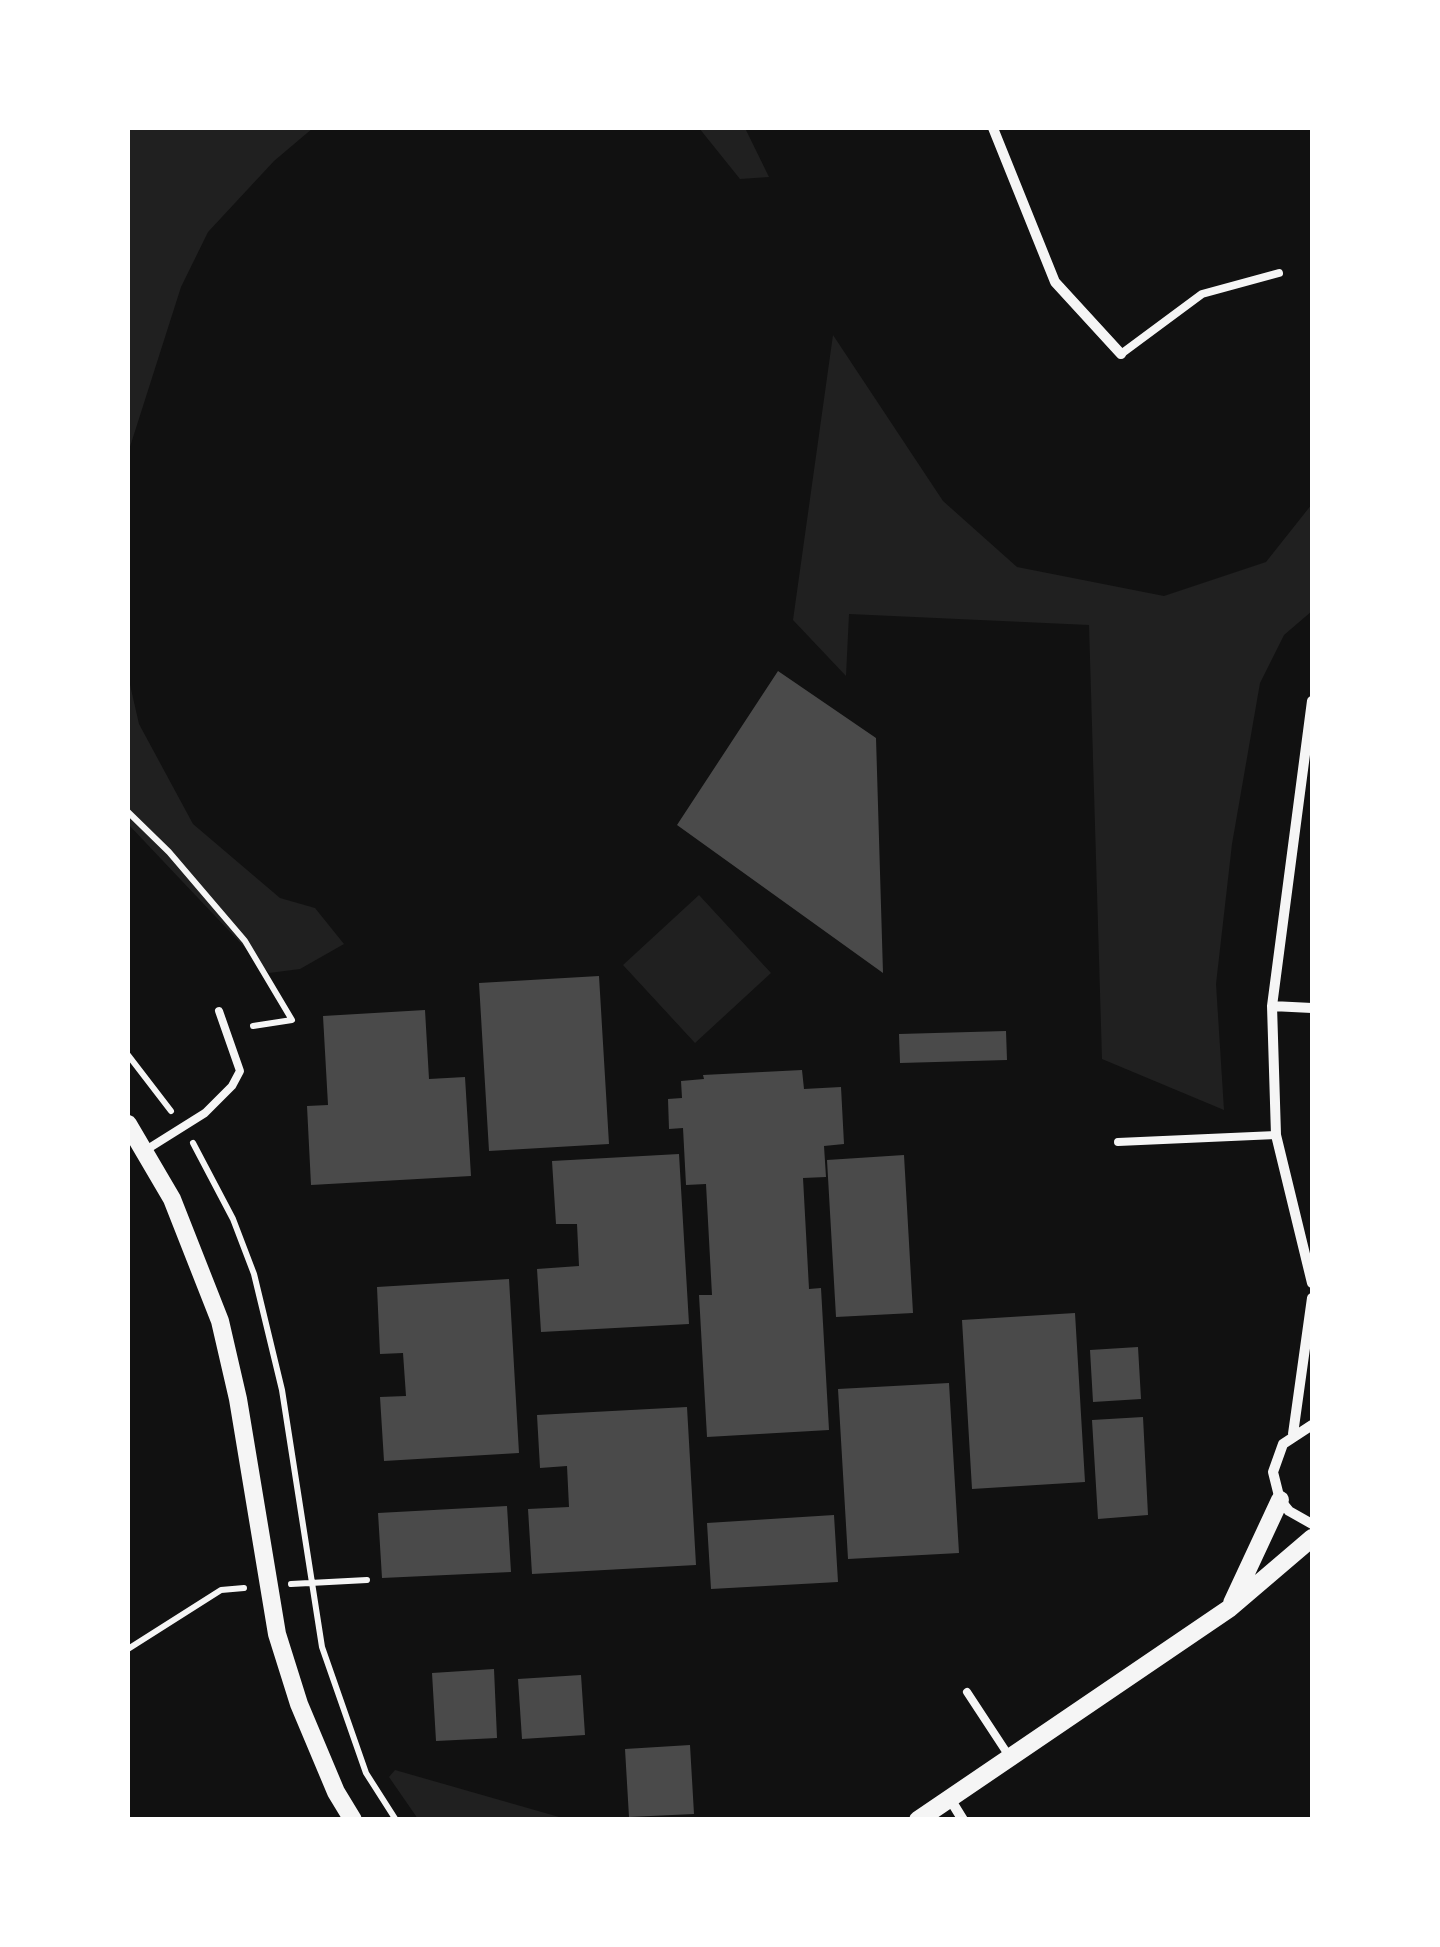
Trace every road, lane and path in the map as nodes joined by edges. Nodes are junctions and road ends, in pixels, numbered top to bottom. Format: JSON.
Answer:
{"nodes":[{"id":1,"x":992,"y":128,"type":"edge"},
{"id":2,"x":1278,"y":273,"type":"dead end"},
{"id":3,"x":1122,"y":354,"type":"joint"},
{"id":4,"x":1312,"y":701,"type":"edge"},
{"id":5,"x":128,"y":812,"type":"edge"},
{"id":6,"x":1272,"y":1006,"type":"junction"},
{"id":7,"x":1312,"y":1008,"type":"edge"},
{"id":8,"x":219,"y":1011,"type":"dead end"},
{"id":9,"x":253,"y":1026,"type":"dead end"},
{"id":10,"x":128,"y":1055,"type":"edge"},
{"id":11,"x":172,"y":1112,"type":"dead end"},
{"id":12,"x":128,"y":1124,"type":"edge"},
{"id":13,"x":1276,"y":1135,"type":"junction"},
{"id":14,"x":1118,"y":1142,"type":"dead end"},
{"id":15,"x":193,"y":1143,"type":"dead end"},
{"id":16,"x":146,"y":1150,"type":"junction"},
{"id":17,"x":1312,"y":1283,"type":"edge"},
{"id":18,"x":1312,"y":1298,"type":"edge"},
{"id":19,"x":1312,"y":1425,"type":"edge"},
{"id":20,"x":1293,"y":1434,"type":"junction"},
{"id":21,"x":1280,"y":1500,"type":"junction"},
{"id":22,"x":1312,"y":1524,"type":"edge"},
{"id":23,"x":1312,"y":1538,"type":"edge"},
{"id":24,"x":366,"y":1580,"type":"dead end"},
{"id":25,"x":311,"y":1583,"type":"junction"},
{"id":26,"x":288,"y":1584,"type":"dead end"},
{"id":27,"x":243,"y":1588,"type":"dead end"},
{"id":28,"x":1230,"y":1608,"type":"junction"},
{"id":29,"x":128,"y":1650,"type":"edge"},
{"id":30,"x":966,"y":1692,"type":"dead end"},
{"id":31,"x":1011,"y":1759,"type":"junction"},
{"id":32,"x":950,"y":1799,"type":"junction"},
{"id":33,"x":353,"y":1820,"type":"edge"},
{"id":34,"x":396,"y":1820,"type":"edge"},
{"id":35,"x":918,"y":1820,"type":"edge"},
{"id":36,"x":964,"y":1820,"type":"edge"}],
"edges":[{"from":1,"to":3,"type":"street"},
{"from":2,"to":3,"type":"lane"},
{"from":4,"to":6,"type":"street"},
{"from":5,"to":9,"type":"path"},
{"from":6,"to":7,"type":"street"},
{"from":6,"to":13,"type":"street"},
{"from":8,"to":16,"type":"lane"},
{"from":10,"to":11,"type":"path"},
{"from":12,"to":16,"type":"street"},
{"from":13,"to":14,"type":"lane"},
{"from":13,"to":17,"type":"street"},
{"from":15,"to":25,"type":"path"},
{"from":16,"to":33,"type":"street"},
{"from":18,"to":20,"type":"street"},
{"from":19,"to":20,"type":"street"},
{"from":20,"to":21,"type":"street"},
{"from":21,"to":22,"type":"street"},
{"from":21,"to":28,"type":"street"},
{"from":23,"to":28,"type":"street"},
{"from":24,"to":25,"type":"path"},
{"from":25,"to":26,"type":"path"},
{"from":25,"to":34,"type":"path"},
{"from":27,"to":29,"type":"path"},
{"from":28,"to":31,"type":"street"},
{"from":30,"to":31,"type":"lane"},
{"from":31,"to":32,"type":"street"},
{"from":32,"to":35,"type":"street"},
{"from":32,"to":36,"type":"street"}]}
